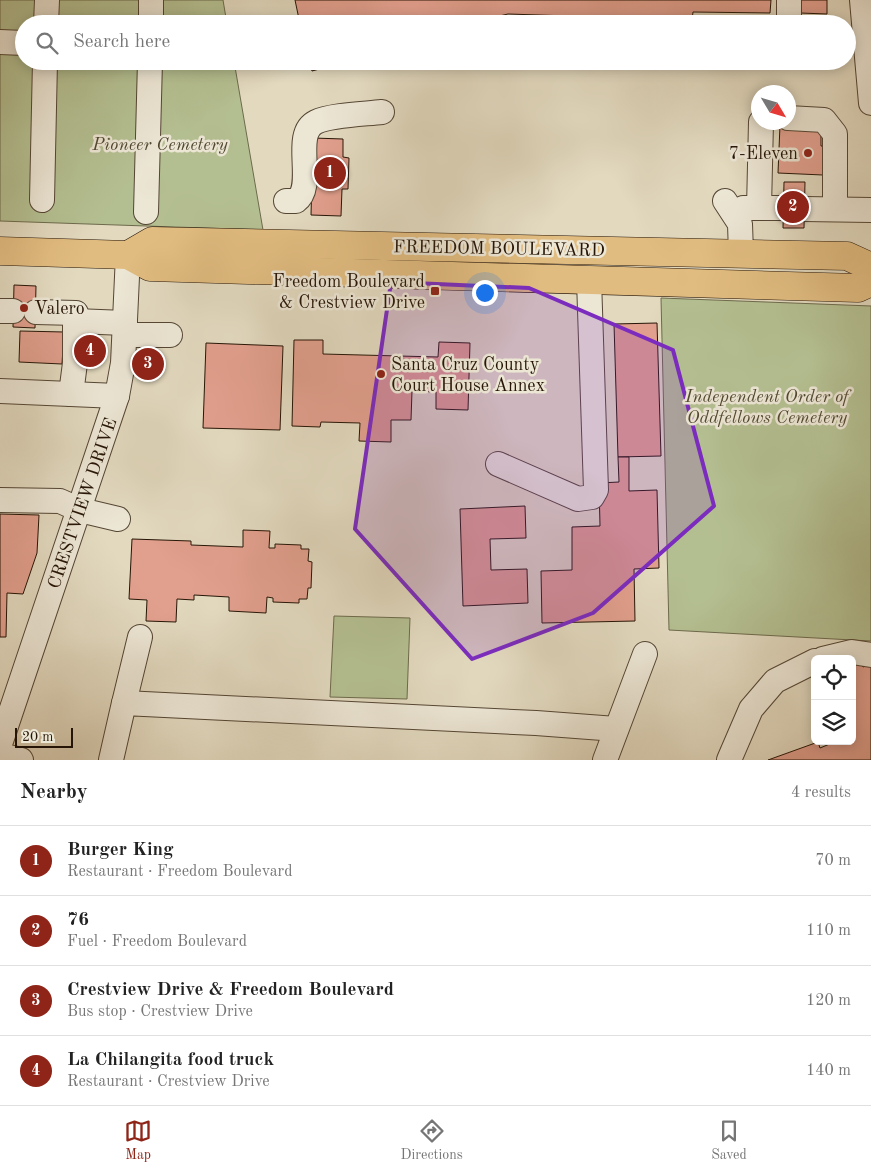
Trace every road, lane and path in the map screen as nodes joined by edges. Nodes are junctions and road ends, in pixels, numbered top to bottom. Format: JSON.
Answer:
{"nodes":[{"id":1,"x":47,"y":0,"type":"edge"},
{"id":2,"x":151,"y":0,"type":"edge"},
{"id":3,"x":789,"y":0,"type":"edge"},
{"id":4,"x":862,"y":0,"type":"edge"},
{"id":5,"x":46,"y":15,"type":"edge"},
{"id":6,"x":151,"y":15,"type":"edge"},
{"id":7,"x":789,"y":15,"type":"edge"},
{"id":8,"x":0,"y":42,"type":"edge"},
{"id":9,"x":15,"y":43,"type":"edge"},
{"id":10,"x":861,"y":44,"type":"edge"},
{"id":11,"x":45,"y":70,"type":"edge"},
{"id":12,"x":150,"y":70,"type":"edge"},
{"id":13,"x":871,"y":103,"type":"edge"},
{"id":14,"x":382,"y":112,"type":"dead end"},
{"id":15,"x":796,"y":118,"type":"edge"},
{"id":16,"x":761,"y":130,"type":"edge"},
{"id":17,"x":42,"y":200,"type":"dead end"},
{"id":18,"x":286,"y":201,"type":"dead end"},
{"id":19,"x":759,"y":208,"type":"junction"},
{"id":20,"x":835,"y":209,"type":"junction"},
{"id":21,"x":871,"y":210,"type":"edge"},
{"id":22,"x":146,"y":212,"type":"dead end"},
{"id":23,"x":0,"y":251,"type":"edge"},
{"id":24,"x":741,"y":253,"type":"junction"},
{"id":25,"x":128,"y":255,"type":"junction"},
{"id":26,"x":871,"y":267,"type":"edge"},
{"id":27,"x":589,"y":280,"type":"junction"},
{"id":28,"x":871,"y":282,"type":"edge"},
{"id":29,"x":16,"y":311,"type":"edge"},
{"id":30,"x":76,"y":321,"type":"junction"},
{"id":31,"x":125,"y":329,"type":"junction"},
{"id":32,"x":170,"y":334,"type":"dead end"},
{"id":33,"x":0,"y":391,"type":"edge"},
{"id":34,"x":71,"y":394,"type":"junction"},
{"id":35,"x":117,"y":396,"type":"junction"},
{"id":36,"x":498,"y":464,"type":"dead end"},
{"id":37,"x":0,"y":500,"type":"edge"},
{"id":38,"x":80,"y":510,"type":"junction"},
{"id":39,"x":118,"y":519,"type":"dead end"},
{"id":40,"x":140,"y":637,"type":"dead end"},
{"id":41,"x":645,"y":654,"type":"dead end"},
{"id":42,"x":840,"y":655,"type":"edge"},
{"id":43,"x":871,"y":655,"type":"edge"},
{"id":44,"x":811,"y":663,"type":"edge"},
{"id":45,"x":9,"y":691,"type":"edge"},
{"id":46,"x":124,"y":703,"type":"junction"},
{"id":47,"x":616,"y":729,"type":"junction"},
{"id":48,"x":0,"y":744,"type":"edge"},
{"id":49,"x":0,"y":755,"type":"edge"},
{"id":50,"x":21,"y":760,"type":"edge"},
{"id":51,"x":111,"y":760,"type":"edge"},
{"id":52,"x":605,"y":760,"type":"edge"},
{"id":53,"x":729,"y":760,"type":"edge"}],
"edges":[{"from":1,"to":5,"type":"street"},
{"from":2,"to":6,"type":"street"},
{"from":3,"to":7,"type":"street"},
{"from":4,"to":10,"type":"street"},
{"from":8,"to":9,"type":"street"},
{"from":10,"to":13,"type":"street"},
{"from":11,"to":17,"type":"street"},
{"from":12,"to":22,"type":"street"},
{"from":14,"to":18,"type":"street"},
{"from":15,"to":20,"type":"street"},
{"from":16,"to":19,"type":"street"},
{"from":19,"to":20,"type":"street"},
{"from":19,"to":24,"type":"street"},
{"from":20,"to":21,"type":"street"},
{"from":23,"to":25,"type":"main road","name":"FREEDOM BOULEVARD"},
{"from":24,"to":25,"type":"main road","name":"FREEDOM BOULEVARD"},
{"from":24,"to":26,"type":"main road","name":"FREEDOM BOULEVARD"},
{"from":25,"to":27,"type":"main road","name":"FREEDOM BOULEVARD"},
{"from":25,"to":31,"type":"street","name":"CRESTVIEW DRIVE"},
{"from":27,"to":28,"type":"main road","name":"FREEDOM BOULEVARD"},
{"from":27,"to":36,"type":"street"},
{"from":29,"to":30,"type":"street"},
{"from":30,"to":31,"type":"street"},
{"from":30,"to":34,"type":"street"},
{"from":31,"to":32,"type":"street"},
{"from":31,"to":35,"type":"street","name":"CRESTVIEW DRIVE"},
{"from":33,"to":34,"type":"street"},
{"from":34,"to":35,"type":"street"},
{"from":35,"to":38,"type":"street","name":"CRESTVIEW DRIVE"},
{"from":37,"to":38,"type":"street"},
{"from":38,"to":39,"type":"street"},
{"from":38,"to":45,"type":"street","name":"CRESTVIEW DRIVE"},
{"from":40,"to":46,"type":"street"},
{"from":41,"to":47,"type":"street"},
{"from":42,"to":43,"type":"street"},
{"from":44,"to":53,"type":"street"},
{"from":45,"to":48,"type":"street","name":"CRESTVIEW DRIVE"},
{"from":46,"to":47,"type":"street"},
{"from":46,"to":51,"type":"street"},
{"from":47,"to":52,"type":"street"},
{"from":49,"to":50,"type":"street"}]}
